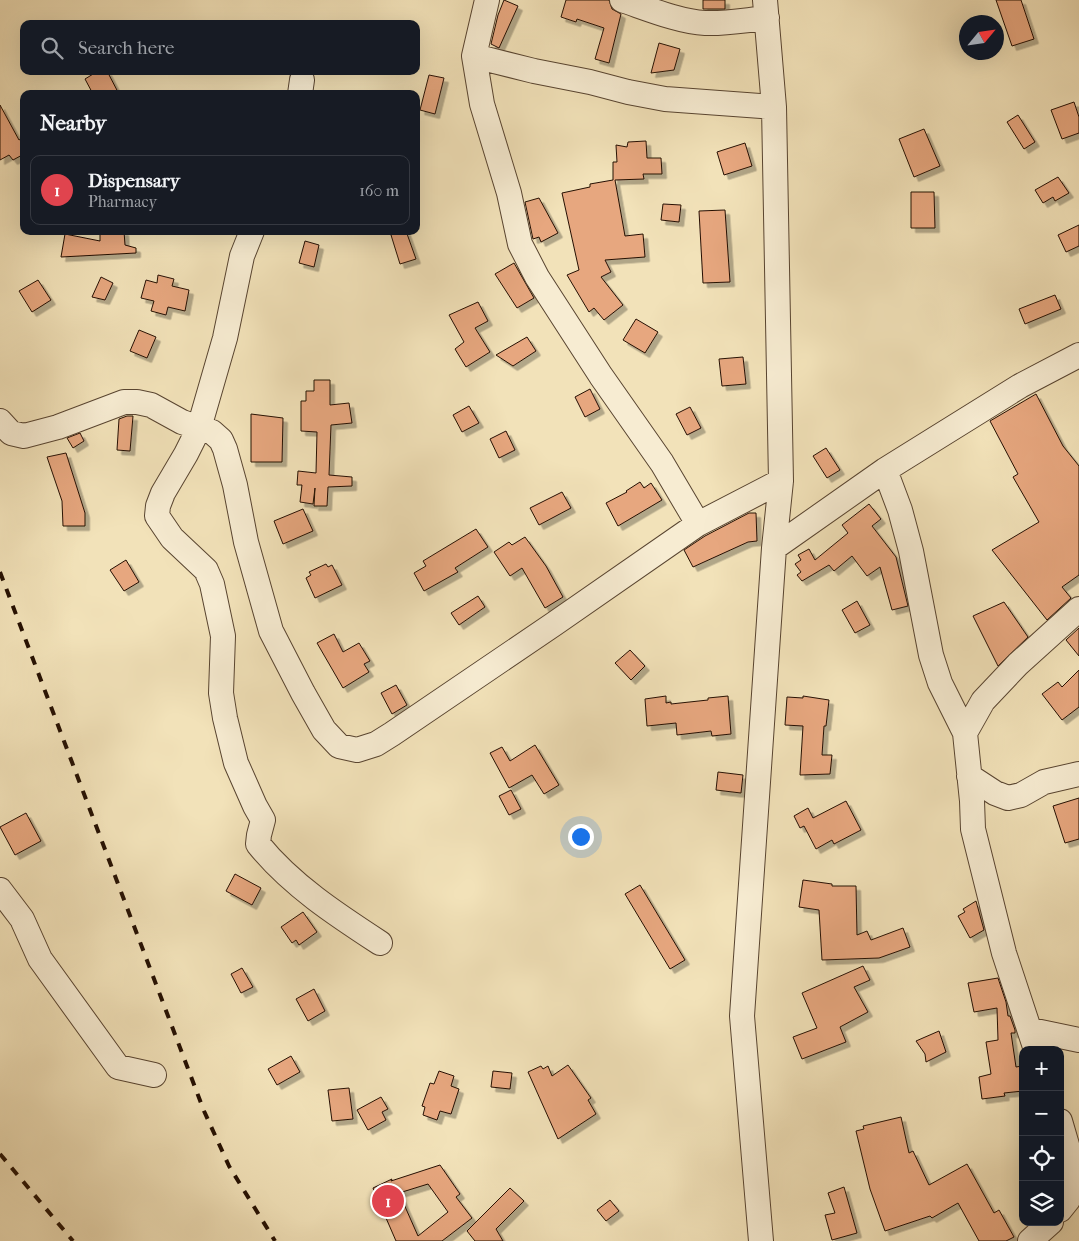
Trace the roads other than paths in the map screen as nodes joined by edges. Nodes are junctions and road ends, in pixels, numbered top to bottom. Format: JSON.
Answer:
{"nodes":[{"id":1,"x":487,"y":0,"type":"edge"},
{"id":2,"x":622,"y":0,"type":"edge"},
{"id":3,"x":766,"y":9,"type":"edge"},
{"id":4,"x":474,"y":56,"type":"junction"},
{"id":5,"x":774,"y":107,"type":"junction"},
{"id":6,"x":250,"y":235,"type":"edge"},
{"id":7,"x":1079,"y":355,"type":"edge"},
{"id":8,"x":0,"y":421,"type":"edge"},
{"id":9,"x":199,"y":428,"type":"junction"},
{"id":10,"x":885,"y":470,"type":"junction"},
{"id":11,"x":781,"y":482,"type":"junction"},
{"id":12,"x":698,"y":524,"type":"junction"},
{"id":13,"x":774,"y":548,"type":"junction"},
{"id":14,"x":1079,"y":609,"type":"edge"},
{"id":15,"x":964,"y":732,"type":"junction"},
{"id":16,"x":1079,"y":774,"type":"edge"},
{"id":17,"x":969,"y":776,"type":"junction"},
{"id":18,"x":0,"y":890,"type":"edge"},
{"id":19,"x":380,"y":943,"type":"dead end"},
{"id":20,"x":1034,"y":1040,"type":"edge"},
{"id":21,"x":1079,"y":1040,"type":"edge"},
{"id":22,"x":154,"y":1075,"type":"dead end"},
{"id":23,"x":1064,"y":1134,"type":"edge"},
{"id":24,"x":1077,"y":1180,"type":"edge"},
{"id":25,"x":1064,"y":1205,"type":"edge"},
{"id":26,"x":1047,"y":1226,"type":"edge"},
{"id":27,"x":761,"y":1241,"type":"edge"},
{"id":28,"x":1030,"y":1241,"type":"edge"}],
"edges":[{"from":1,"to":4,"type":"street"},
{"from":2,"to":3,"type":"street"},
{"from":3,"to":5,"type":"street"},
{"from":4,"to":5,"type":"street"},
{"from":4,"to":12,"type":"street"},
{"from":5,"to":11,"type":"street"},
{"from":6,"to":9,"type":"street"},
{"from":7,"to":10,"type":"street"},
{"from":8,"to":9,"type":"street"},
{"from":9,"to":12,"type":"street"},
{"from":9,"to":19,"type":"street"},
{"from":10,"to":13,"type":"street"},
{"from":10,"to":15,"type":"street"},
{"from":11,"to":12,"type":"street"},
{"from":11,"to":13,"type":"street"},
{"from":13,"to":27,"type":"street"},
{"from":14,"to":15,"type":"street"},
{"from":15,"to":17,"type":"street"},
{"from":16,"to":17,"type":"street"},
{"from":17,"to":20,"type":"street"},
{"from":18,"to":22,"type":"street"},
{"from":20,"to":21,"type":"street"},
{"from":23,"to":24,"type":"street"},
{"from":24,"to":25,"type":"street"},
{"from":26,"to":28,"type":"street"}]}
